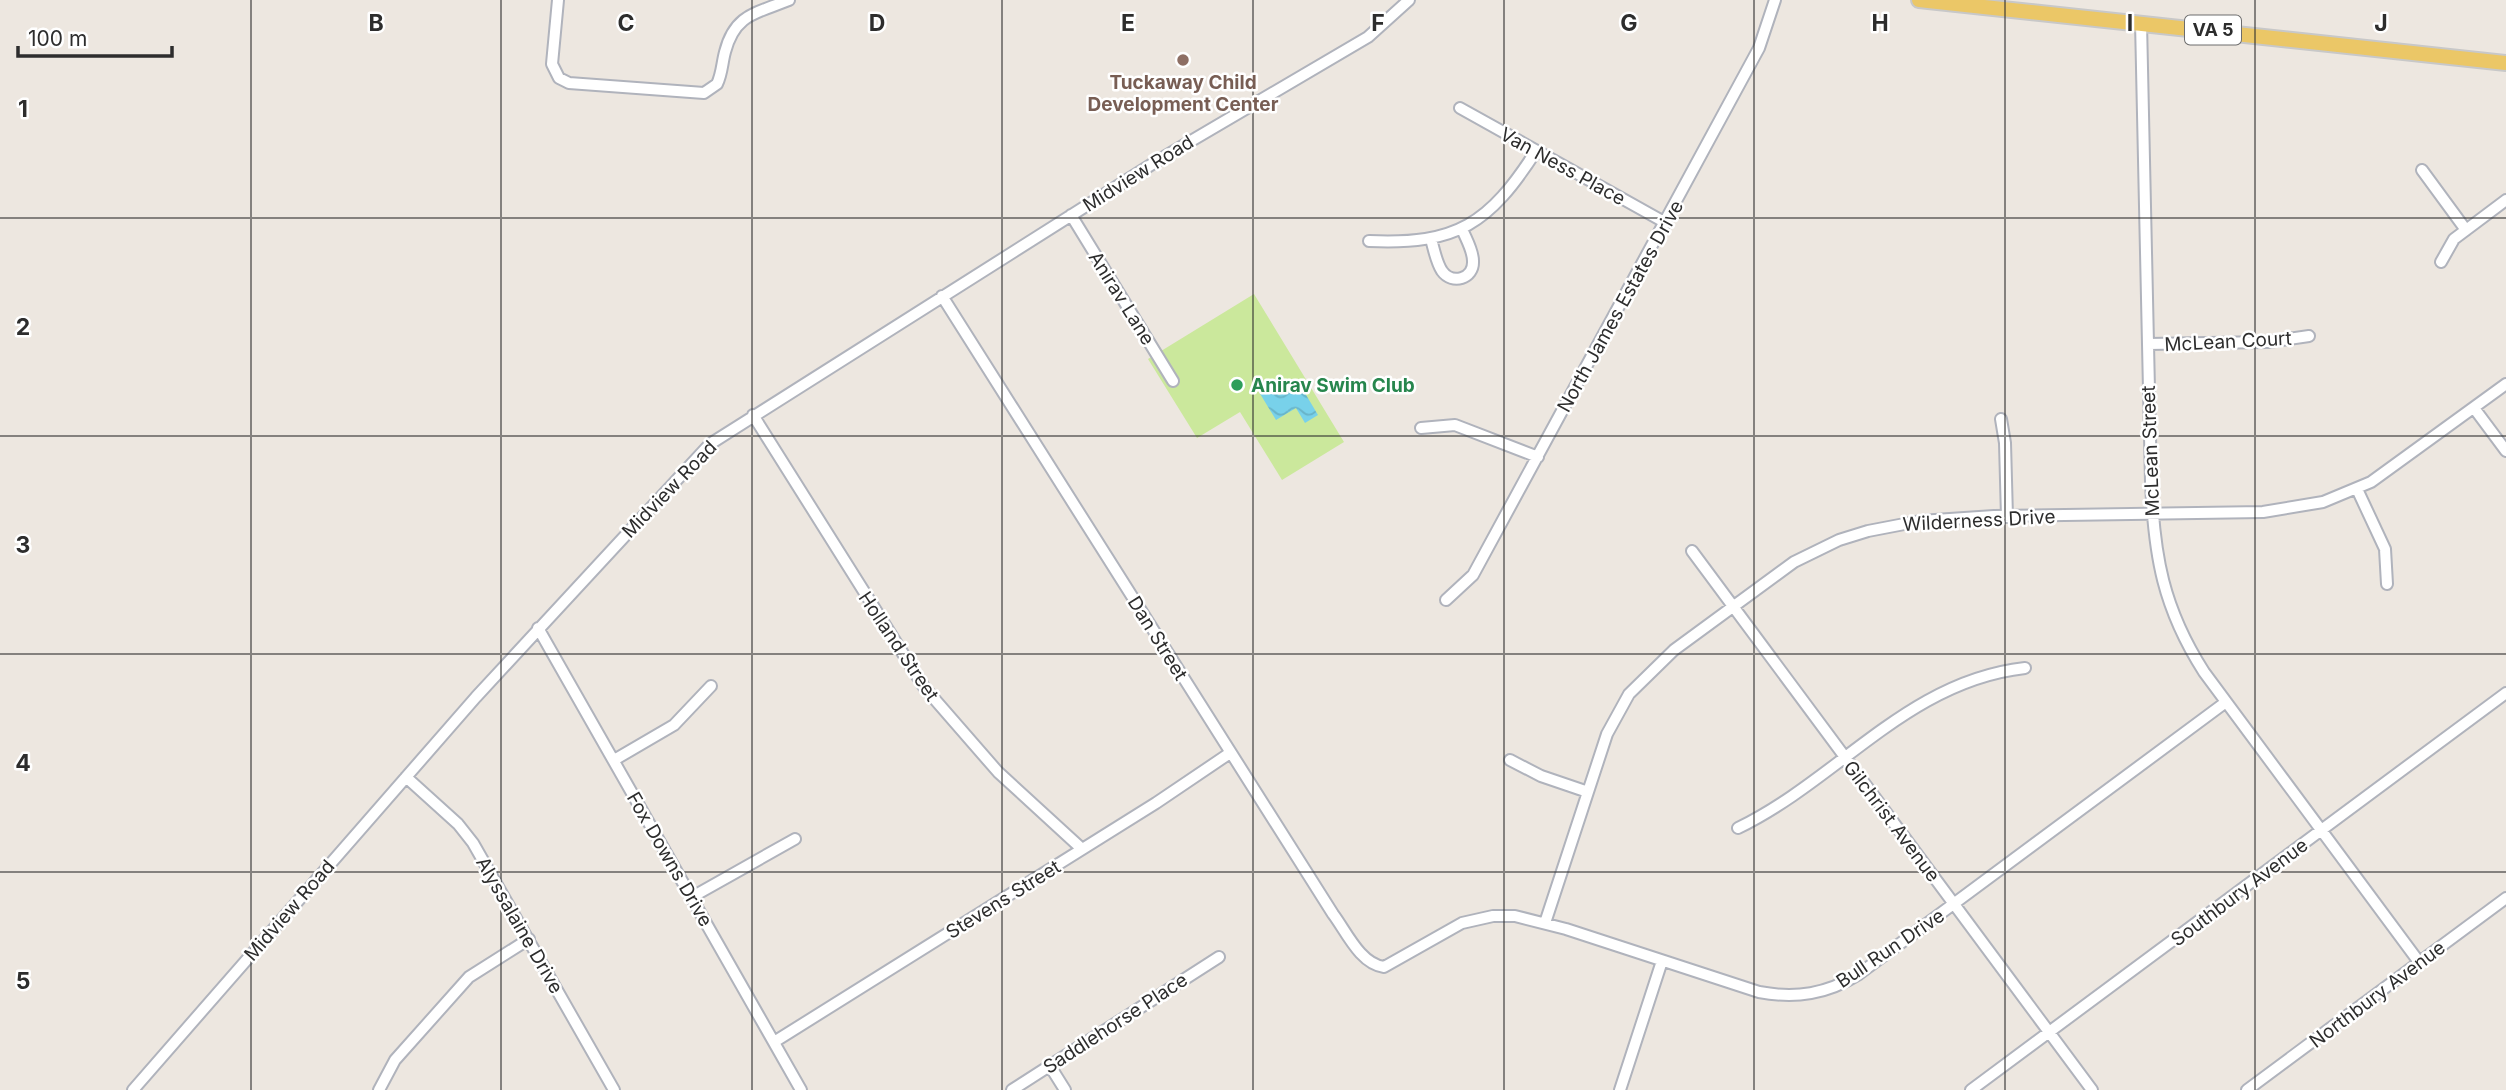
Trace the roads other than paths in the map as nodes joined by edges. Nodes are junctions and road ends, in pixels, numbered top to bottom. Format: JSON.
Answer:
{"nodes":[{"id":1,"x":558,"y":0,"type":"edge"},
{"id":2,"x":789,"y":0,"type":"edge"},
{"id":3,"x":1409,"y":0,"type":"edge"},
{"id":4,"x":1776,"y":0,"type":"edge"},
{"id":5,"x":1919,"y":0,"type":"edge"},
{"id":6,"x":2141,"y":22,"type":"junction"},
{"id":7,"x":2506,"y":63,"type":"edge"},
{"id":8,"x":1460,"y":108,"type":"dead end"},
{"id":9,"x":1536,"y":151,"type":"junction"},
{"id":10,"x":2422,"y":170,"type":"dead end"},
{"id":11,"x":2506,"y":200,"type":"edge"},
{"id":12,"x":1071,"y":215,"type":"junction"},
{"id":13,"x":1666,"y":223,"type":"junction"},
{"id":14,"x":1462,"y":229,"type":"junction"},
{"id":15,"x":2466,"y":230,"type":"junction"},
{"id":16,"x":1431,"y":239,"type":"junction"},
{"id":17,"x":1369,"y":241,"type":"dead end"},
{"id":18,"x":2441,"y":262,"type":"dead end"},
{"id":19,"x":942,"y":296,"type":"junction"},
{"id":20,"x":2309,"y":336,"type":"dead end"},
{"id":21,"x":2148,"y":344,"type":"junction"},
{"id":22,"x":1173,"y":381,"type":"dead end"},
{"id":23,"x":2506,"y":384,"type":"edge"},
{"id":24,"x":2474,"y":408,"type":"junction"},
{"id":25,"x":753,"y":415,"type":"junction"},
{"id":26,"x":2001,"y":419,"type":"dead end"},
{"id":27,"x":1421,"y":428,"type":"dead end"},
{"id":28,"x":2506,"y":451,"type":"edge"},
{"id":29,"x":1538,"y":457,"type":"junction"},
{"id":30,"x":2357,"y":489,"type":"junction"},
{"id":31,"x":2152,"y":514,"type":"junction"},
{"id":32,"x":2007,"y":517,"type":"junction"},
{"id":33,"x":1692,"y":551,"type":"dead end"},
{"id":34,"x":2387,"y":584,"type":"dead end"},
{"id":35,"x":1446,"y":600,"type":"dead end"},
{"id":36,"x":1732,"y":606,"type":"junction"},
{"id":37,"x":538,"y":628,"type":"junction"},
{"id":38,"x":2025,"y":668,"type":"dead end"},
{"id":39,"x":711,"y":686,"type":"dead end"},
{"id":40,"x":2506,"y":693,"type":"edge"},
{"id":41,"x":2226,"y":702,"type":"junction"},
{"id":42,"x":1230,"y":753,"type":"junction"},
{"id":43,"x":1844,"y":756,"type":"junction"},
{"id":44,"x":614,"y":760,"type":"junction"},
{"id":45,"x":1510,"y":760,"type":"dead end"},
{"id":46,"x":406,"y":777,"type":"junction"},
{"id":47,"x":1588,"y":792,"type":"junction"},
{"id":48,"x":1738,"y":828,"type":"dead end"},
{"id":49,"x":2322,"y":831,"type":"junction"},
{"id":50,"x":795,"y":839,"type":"dead end"},
{"id":51,"x":1082,"y":849,"type":"junction"},
{"id":52,"x":692,"y":897,"type":"junction"},
{"id":53,"x":2506,"y":898,"type":"edge"},
{"id":54,"x":1954,"y":904,"type":"junction"},
{"id":55,"x":1545,"y":923,"type":"junction"},
{"id":56,"x":529,"y":939,"type":"junction"},
{"id":57,"x":1219,"y":957,"type":"dead end"},
{"id":58,"x":1662,"y":961,"type":"junction"},
{"id":59,"x":2419,"y":962,"type":"junction"},
{"id":60,"x":1386,"y":966,"type":"joint"},
{"id":61,"x":2050,"y":1032,"type":"junction"},
{"id":62,"x":774,"y":1042,"type":"junction"},
{"id":63,"x":1050,"y":1066,"type":"junction"},
{"id":64,"x":133,"y":1090,"type":"edge"},
{"id":65,"x":379,"y":1090,"type":"edge"},
{"id":66,"x":614,"y":1090,"type":"edge"},
{"id":67,"x":801,"y":1090,"type":"edge"},
{"id":68,"x":1012,"y":1090,"type":"edge"},
{"id":69,"x":1065,"y":1090,"type":"edge"},
{"id":70,"x":1620,"y":1090,"type":"edge"},
{"id":71,"x":1971,"y":1090,"type":"edge"},
{"id":72,"x":2092,"y":1090,"type":"edge"},
{"id":73,"x":2247,"y":1090,"type":"edge"}],
"edges":[{"from":1,"to":2,"type":"street"},
{"from":3,"to":12,"type":"street","name":"Midview Road"},
{"from":4,"to":13,"type":"street","name":"North James Estates Drive"},
{"from":5,"to":6,"type":"main road","number":"VA 5"},
{"from":6,"to":7,"type":"main road","number":"VA 5"},
{"from":6,"to":21,"type":"street","name":"McLean Street"},
{"from":8,"to":9,"type":"street","name":"Van Ness Place"},
{"from":9,"to":13,"type":"street","name":"Van Ness Place"},
{"from":9,"to":14,"type":"street"},
{"from":10,"to":15,"type":"street"},
{"from":11,"to":15,"type":"street"},
{"from":12,"to":19,"type":"street","name":"Midview Road"},
{"from":12,"to":22,"type":"street","name":"Anirav Lane"},
{"from":13,"to":29,"type":"street","name":"North James Estates Drive"},
{"from":14,"to":16,"type":"street"},
{"from":14,"to":16,"type":"street"},
{"from":15,"to":18,"type":"street"},
{"from":16,"to":17,"type":"street"},
{"from":19,"to":25,"type":"street","name":"Midview Road"},
{"from":19,"to":42,"type":"street","name":"Dan Street"},
{"from":20,"to":21,"type":"street","name":"McLean Court"},
{"from":21,"to":31,"type":"street","name":"McLean Street"},
{"from":23,"to":24,"type":"street","name":"Wilderness Drive"},
{"from":24,"to":28,"type":"street"},
{"from":24,"to":30,"type":"street","name":"Wilderness Drive"},
{"from":25,"to":37,"type":"street","name":"Midview Road"},
{"from":25,"to":51,"type":"street","name":"Holland Street"},
{"from":26,"to":32,"type":"street"},
{"from":27,"to":29,"type":"street"},
{"from":29,"to":35,"type":"street","name":"North James Estates Drive"},
{"from":30,"to":31,"type":"street","name":"Wilderness Drive"},
{"from":30,"to":34,"type":"street"},
{"from":31,"to":32,"type":"street","name":"Wilderness Drive"},
{"from":31,"to":41,"type":"street","name":"McLean Street"},
{"from":32,"to":36,"type":"street","name":"Wilderness Drive"},
{"from":33,"to":36,"type":"street","name":"Gilchrist Avenue"},
{"from":36,"to":43,"type":"street","name":"Gilchrist Avenue"},
{"from":36,"to":47,"type":"street","name":"Wilderness Drive"},
{"from":37,"to":44,"type":"street","name":"Fox Downs Drive"},
{"from":37,"to":46,"type":"street","name":"Midview Road"},
{"from":38,"to":43,"type":"street"},
{"from":39,"to":44,"type":"street"},
{"from":40,"to":49,"type":"street","name":"Southbury Avenue"},
{"from":41,"to":49,"type":"street","name":"McLean Street"},
{"from":41,"to":54,"type":"street","name":"Bull Run Drive"},
{"from":42,"to":51,"type":"street","name":"Stevens Street"},
{"from":42,"to":60,"type":"street","name":"Dan Street"},
{"from":43,"to":48,"type":"street"},
{"from":43,"to":54,"type":"street","name":"Gilchrist Avenue"},
{"from":44,"to":52,"type":"street","name":"Fox Downs Drive"},
{"from":45,"to":47,"type":"street"},
{"from":46,"to":56,"type":"street","name":"Alyssalaine Drive"},
{"from":46,"to":64,"type":"street","name":"Midview Road"},
{"from":47,"to":55,"type":"street","name":"Wilderness Drive"},
{"from":49,"to":59,"type":"street","name":"McLean Street"},
{"from":49,"to":61,"type":"street","name":"Southbury Avenue"},
{"from":50,"to":52,"type":"street"},
{"from":51,"to":62,"type":"street","name":"Stevens Street"},
{"from":52,"to":62,"type":"street","name":"Fox Downs Drive"},
{"from":53,"to":59,"type":"street","name":"Northbury Avenue"},
{"from":54,"to":58,"type":"street","name":"Bull Run Drive"},
{"from":54,"to":61,"type":"street","name":"Gilchrist Avenue"},
{"from":55,"to":58,"type":"street","name":"Bull Run Drive"},
{"from":55,"to":60,"type":"street","name":"Bull Run Drive"},
{"from":56,"to":65,"type":"street"},
{"from":56,"to":66,"type":"street","name":"Alyssalaine Drive"},
{"from":57,"to":63,"type":"street","name":"Saddlehorse Place"},
{"from":58,"to":70,"type":"street"},
{"from":59,"to":73,"type":"street","name":"Northbury Avenue"},
{"from":61,"to":71,"type":"street","name":"Southbury Avenue"},
{"from":61,"to":72,"type":"street","name":"Gilchrist Avenue"},
{"from":62,"to":67,"type":"street","name":"Fox Downs Drive"},
{"from":63,"to":68,"type":"street","name":"Saddlehorse Place"},
{"from":63,"to":69,"type":"street"}]}
